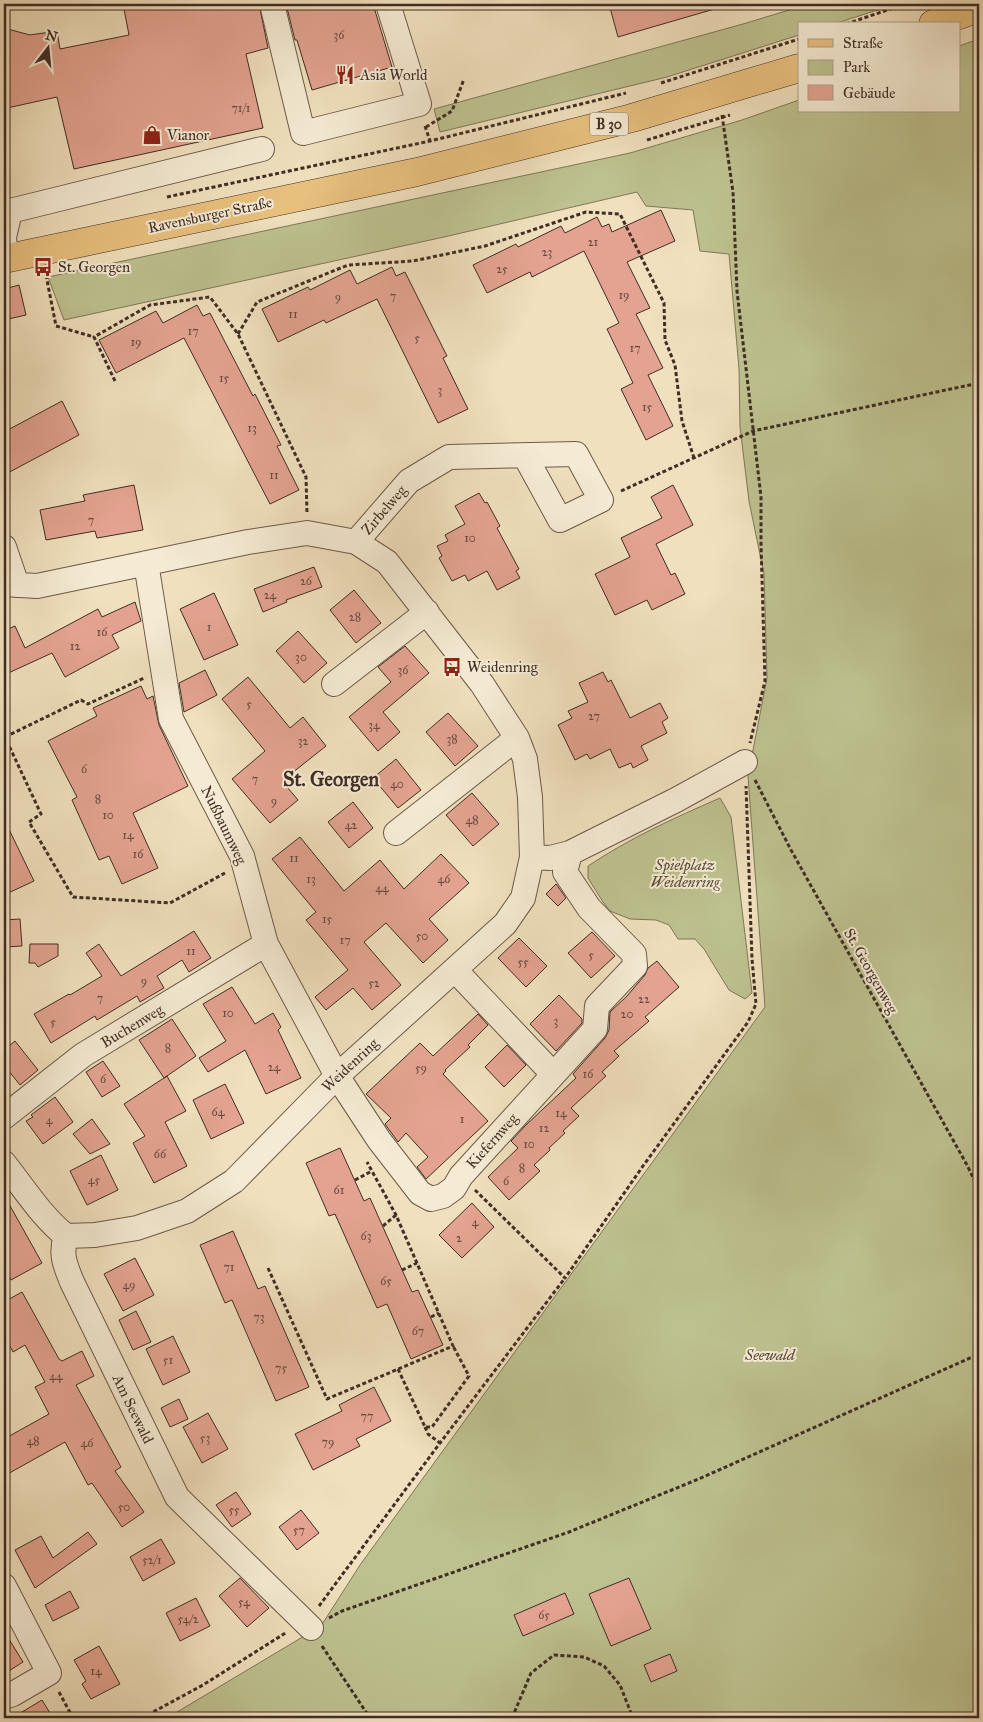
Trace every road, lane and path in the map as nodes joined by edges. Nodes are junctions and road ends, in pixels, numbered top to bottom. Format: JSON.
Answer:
{"nodes":[{"id":1,"x":272,"y":4,"type":"edge"},
{"id":2,"x":388,"y":4,"type":"edge"},
{"id":3,"x":904,"y":4,"type":"edge"},
{"id":4,"x":979,"y":8,"type":"edge"},
{"id":5,"x":852,"y":22,"type":"edge"},
{"id":6,"x":939,"y":22,"type":"edge"},
{"id":7,"x":798,"y":39,"type":"edge"},
{"id":8,"x":798,"y":68,"type":"edge"},
{"id":9,"x":464,"y":78,"type":"dead end"},
{"id":10,"x":652,"y":86,"type":"dead end"},
{"id":11,"x":633,"y":92,"type":"dead end"},
{"id":12,"x":723,"y":118,"type":"dead end"},
{"id":13,"x":426,"y":128,"type":"dead end"},
{"id":14,"x":262,"y":149,"type":"dead end"},
{"id":15,"x":159,"y":198,"type":"dead end"},
{"id":16,"x":5,"y":258,"type":"edge"},
{"id":17,"x":46,"y":275,"type":"dead end"},
{"id":18,"x":238,"y":334,"type":"junction"},
{"id":19,"x":94,"y":337,"type":"junction"},
{"id":20,"x":115,"y":381,"type":"dead end"},
{"id":21,"x":979,"y":383,"type":"edge"},
{"id":22,"x":753,"y":430,"type":"junction"},
{"id":23,"x":525,"y":456,"type":"junction"},
{"id":24,"x":694,"y":458,"type":"junction"},
{"id":25,"x":601,"y":500,"type":"junction"},
{"id":26,"x":307,"y":533,"type":"junction"},
{"id":27,"x":356,"y":542,"type":"junction"},
{"id":28,"x":4,"y":548,"type":"edge"},
{"id":29,"x":146,"y":563,"type":"junction"},
{"id":30,"x":10,"y":584,"type":"edge"},
{"id":31,"x":428,"y":612,"type":"junction"},
{"id":32,"x":163,"y":669,"type":"junction"},
{"id":33,"x":334,"y":684,"type":"dead end"},
{"id":34,"x":4,"y":736,"type":"edge"},
{"id":35,"x":517,"y":738,"type":"junction"},
{"id":36,"x":745,"y":762,"type":"junction"},
{"id":37,"x":396,"y":833,"type":"dead end"},
{"id":38,"x":570,"y":853,"type":"junction"},
{"id":39,"x":532,"y":857,"type":"junction"},
{"id":40,"x":244,"y":863,"type":"junction"},
{"id":41,"x":266,"y":944,"type":"junction"},
{"id":42,"x":455,"y":970,"type":"junction"},
{"id":43,"x":553,"y":1074,"type":"junction"},
{"id":44,"x":337,"y":1076,"type":"junction"},
{"id":45,"x":4,"y":1117,"type":"edge"},
{"id":46,"x":362,"y":1154,"type":"dead end"},
{"id":47,"x":4,"y":1163,"type":"edge"},
{"id":48,"x":372,"y":1171,"type":"junction"},
{"id":49,"x":461,"y":1176,"type":"junction"},
{"id":50,"x":355,"y":1180,"type":"dead end"},
{"id":51,"x":979,"y":1190,"type":"edge"},
{"id":52,"x":396,"y":1215,"type":"junction"},
{"id":53,"x":383,"y":1226,"type":"dead end"},
{"id":54,"x":66,"y":1236,"type":"junction"},
{"id":55,"x":417,"y":1263,"type":"junction"},
{"id":56,"x":268,"y":1268,"type":"dead end"},
{"id":57,"x":402,"y":1270,"type":"dead end"},
{"id":58,"x":564,"y":1278,"type":"junction"},
{"id":59,"x":439,"y":1313,"type":"junction"},
{"id":60,"x":431,"y":1317,"type":"dead end"},
{"id":61,"x":453,"y":1346,"type":"junction"},
{"id":62,"x":979,"y":1354,"type":"edge"},
{"id":63,"x":398,"y":1369,"type":"junction"},
{"id":64,"x":425,"y":1427,"type":"junction"},
{"id":65,"x":440,"y":1443,"type":"junction"},
{"id":66,"x":4,"y":1586,"type":"edge"},
{"id":67,"x":306,"y":1623,"type":"junction"},
{"id":68,"x":49,"y":1674,"type":"junction"},
{"id":69,"x":4,"y":1697,"type":"edge"},
{"id":70,"x":979,"y":1702,"type":"edge"},
{"id":71,"x":73,"y":1718,"type":"edge"},
{"id":72,"x":142,"y":1718,"type":"edge"},
{"id":73,"x":370,"y":1718,"type":"edge"},
{"id":74,"x":512,"y":1718,"type":"edge"},
{"id":75,"x":630,"y":1718,"type":"edge"},
{"id":76,"x":974,"y":1718,"type":"edge"}],
"edges":[{"from":1,"to":2,"type":"street"},
{"from":3,"to":5,"type":"path"},
{"from":4,"to":6,"type":"main road"},
{"from":7,"to":10,"type":"path"},
{"from":8,"to":16,"type":"main road","name":"Ravensburger Straße","number":"B 30"},
{"from":9,"to":13,"type":"path"},
{"from":11,"to":15,"type":"path"},
{"from":12,"to":22,"type":"path"},
{"from":14,"to":16,"type":"street"},
{"from":17,"to":19,"type":"path"},
{"from":18,"to":19,"type":"path"},
{"from":18,"to":24,"type":"path"},
{"from":18,"to":26,"type":"path"},
{"from":19,"to":20,"type":"path"},
{"from":21,"to":22,"type":"path"},
{"from":22,"to":24,"type":"path"},
{"from":22,"to":36,"type":"path"},
{"from":23,"to":25,"type":"street","name":"Zirbelweg"},
{"from":23,"to":25,"type":"street"},
{"from":23,"to":27,"type":"street","name":"Zirbelweg"},
{"from":24,"to":25,"type":"path"},
{"from":26,"to":27,"type":"street","name":"Weidenring"},
{"from":26,"to":29,"type":"street","name":"Weidenring"},
{"from":27,"to":31,"type":"street","name":"Weidenring"},
{"from":28,"to":30,"type":"street"},
{"from":29,"to":30,"type":"street","name":"Weidenring"},
{"from":29,"to":32,"type":"street","name":"Nußbaumweg"},
{"from":31,"to":33,"type":"street"},
{"from":31,"to":35,"type":"street","name":"Weidenring"},
{"from":32,"to":34,"type":"path"},
{"from":32,"to":40,"type":"street","name":"Nußbaumweg"},
{"from":34,"to":40,"type":"path"},
{"from":35,"to":37,"type":"street"},
{"from":35,"to":39,"type":"street","name":"Weidenring"},
{"from":36,"to":38,"type":"street"},
{"from":36,"to":51,"type":"path","name":"St. Georgenweg"},
{"from":36,"to":58,"type":"path"},
{"from":38,"to":39,"type":"street"},
{"from":38,"to":43,"type":"street","name":"Kiefernweg"},
{"from":39,"to":42,"type":"street","name":"Weidenring"},
{"from":40,"to":41,"type":"street","name":"Nußbaumweg"},
{"from":41,"to":44,"type":"street","name":"Nußbaumweg"},
{"from":41,"to":45,"type":"street","name":"Buchenweg"},
{"from":42,"to":43,"type":"street"},
{"from":42,"to":44,"type":"street","name":"Weidenring"},
{"from":43,"to":49,"type":"street","name":"Kiefernweg"},
{"from":44,"to":49,"type":"street","name":"Kiefernweg"},
{"from":44,"to":54,"type":"street","name":"Weidenring"},
{"from":46,"to":48,"type":"path"},
{"from":47,"to":54,"type":"street"},
{"from":48,"to":50,"type":"path"},
{"from":48,"to":52,"type":"path"},
{"from":49,"to":58,"type":"path"},
{"from":52,"to":53,"type":"path"},
{"from":52,"to":55,"type":"path"},
{"from":54,"to":67,"type":"street","name":"Am Seewald"},
{"from":55,"to":57,"type":"path"},
{"from":55,"to":59,"type":"path"},
{"from":56,"to":63,"type":"path"},
{"from":58,"to":65,"type":"path"},
{"from":59,"to":60,"type":"path"},
{"from":59,"to":61,"type":"path"},
{"from":61,"to":63,"type":"path"},
{"from":61,"to":64,"type":"path"},
{"from":62,"to":67,"type":"path"},
{"from":63,"to":64,"type":"path"},
{"from":64,"to":65,"type":"path"},
{"from":65,"to":67,"type":"path"},
{"from":66,"to":68,"type":"street"},
{"from":67,"to":72,"type":"path"},
{"from":67,"to":73,"type":"path"},
{"from":68,"to":69,"type":"street"},
{"from":68,"to":71,"type":"path"},
{"from":70,"to":76,"type":"path"},
{"from":74,"to":75,"type":"path"}]}
